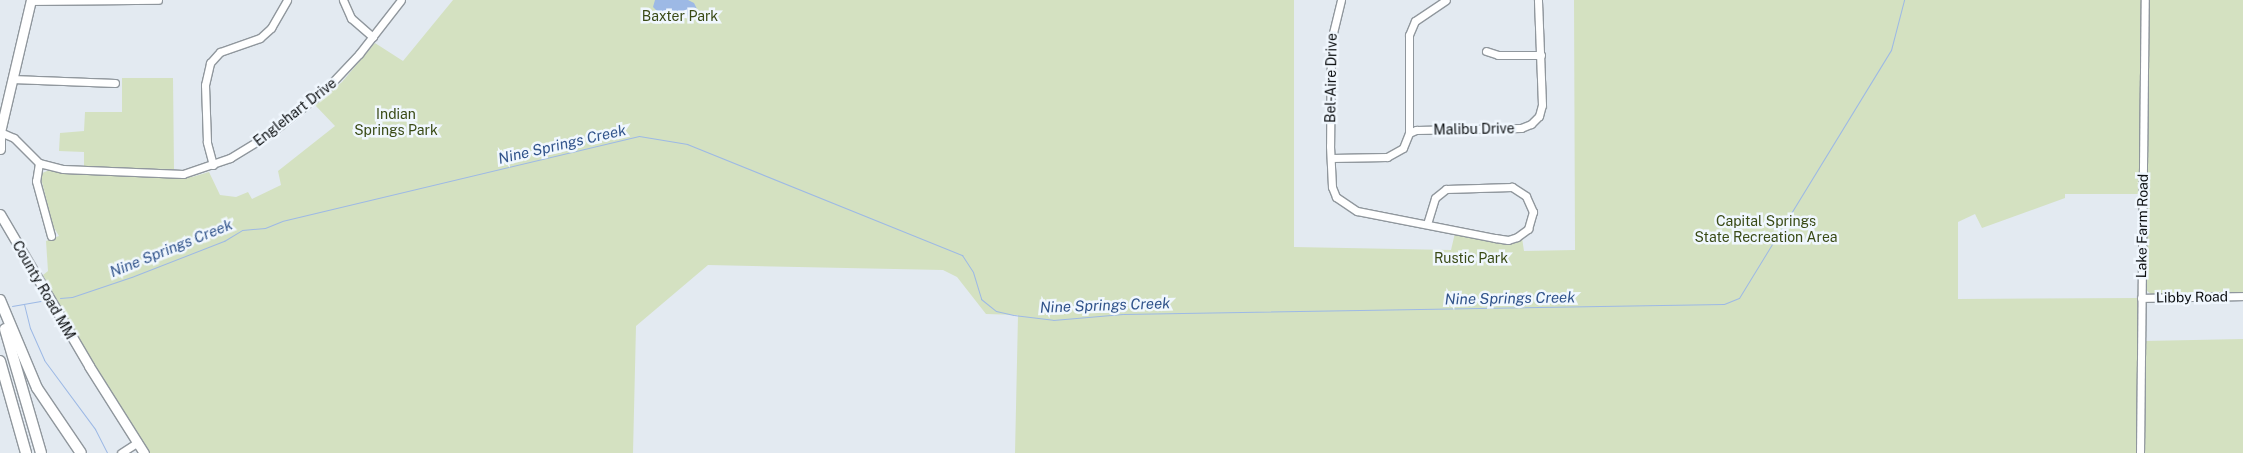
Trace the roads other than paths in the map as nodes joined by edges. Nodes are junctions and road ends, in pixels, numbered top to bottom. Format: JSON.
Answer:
{"nodes":[{"id":1,"x":31,"y":0,"type":"edge"},
{"id":2,"x":158,"y":0,"type":"edge"},
{"id":3,"x":286,"y":0,"type":"edge"},
{"id":4,"x":343,"y":0,"type":"edge"},
{"id":5,"x":400,"y":0,"type":"edge"},
{"id":6,"x":1341,"y":0,"type":"edge"},
{"id":7,"x":1446,"y":0,"type":"edge"},
{"id":8,"x":1538,"y":0,"type":"edge"},
{"id":9,"x":2145,"y":0,"type":"edge"},
{"id":10,"x":373,"y":37,"type":"junction"},
{"id":11,"x":1486,"y":51,"type":"dead end"},
{"id":12,"x":1541,"y":55,"type":"junction"},
{"id":13,"x":12,"y":79,"type":"junction"},
{"id":14,"x":115,"y":83,"type":"dead end"},
{"id":15,"x":0,"y":132,"type":"edge"},
{"id":16,"x":1410,"y":133,"type":"junction"},
{"id":17,"x":0,"y":149,"type":"edge"},
{"id":18,"x":1331,"y":158,"type":"junction"},
{"id":19,"x":39,"y":164,"type":"junction"},
{"id":20,"x":213,"y":165,"type":"junction"},
{"id":21,"x":0,"y":214,"type":"edge"},
{"id":22,"x":1427,"y":224,"type":"junction"},
{"id":23,"x":52,"y":236,"type":"dead end"},
{"id":24,"x":2243,"y":296,"type":"edge"},
{"id":25,"x":2141,"y":298,"type":"junction"},
{"id":26,"x":0,"y":300,"type":"edge"},
{"id":27,"x":0,"y":316,"type":"edge"},
{"id":28,"x":0,"y":361,"type":"edge"},
{"id":29,"x":136,"y":447,"type":"edge"},
{"id":30,"x":26,"y":453,"type":"edge"},
{"id":31,"x":41,"y":453,"type":"edge"},
{"id":32,"x":81,"y":453,"type":"edge"},
{"id":33,"x":121,"y":453,"type":"edge"},
{"id":34,"x":144,"y":453,"type":"edge"},
{"id":35,"x":2140,"y":453,"type":"edge"}],
"edges":[{"from":1,"to":2,"type":"street"},
{"from":1,"to":13,"type":"main road"},
{"from":3,"to":20,"type":"street"},
{"from":4,"to":10,"type":"street"},
{"from":5,"to":10,"type":"street","name":"Englehart Drive"},
{"from":6,"to":18,"type":"street","name":"Bel-Aire Drive"},
{"from":7,"to":16,"type":"street"},
{"from":8,"to":12,"type":"street","name":"Malibu Drive"},
{"from":9,"to":25,"type":"street","name":"Lake Farm Road"},
{"from":10,"to":20,"type":"street","name":"Englehart Drive"},
{"from":11,"to":12,"type":"street"},
{"from":12,"to":16,"type":"street","name":"Malibu Drive"},
{"from":13,"to":14,"type":"street"},
{"from":13,"to":15,"type":"main road"},
{"from":15,"to":17,"type":"main road"},
{"from":15,"to":19,"type":"street"},
{"from":16,"to":18,"type":"street"},
{"from":18,"to":22,"type":"street","name":"Bel-Aire Drive"},
{"from":19,"to":20,"type":"street","name":"Englehart Drive"},
{"from":19,"to":23,"type":"street"},
{"from":21,"to":29,"type":"main road","name":"County Road MM"},
{"from":22,"to":22,"type":"street","name":"Bel-Aire Drive"},
{"from":24,"to":25,"type":"street","name":"Libby Road"},
{"from":25,"to":35,"type":"street","name":"Lake Farm Road"},
{"from":26,"to":32,"type":"highway"},
{"from":27,"to":31,"type":"highway"},
{"from":28,"to":30,"type":"highway"},
{"from":29,"to":33,"type":"street"},
{"from":29,"to":34,"type":"main road","name":"County Road MM"}]}
